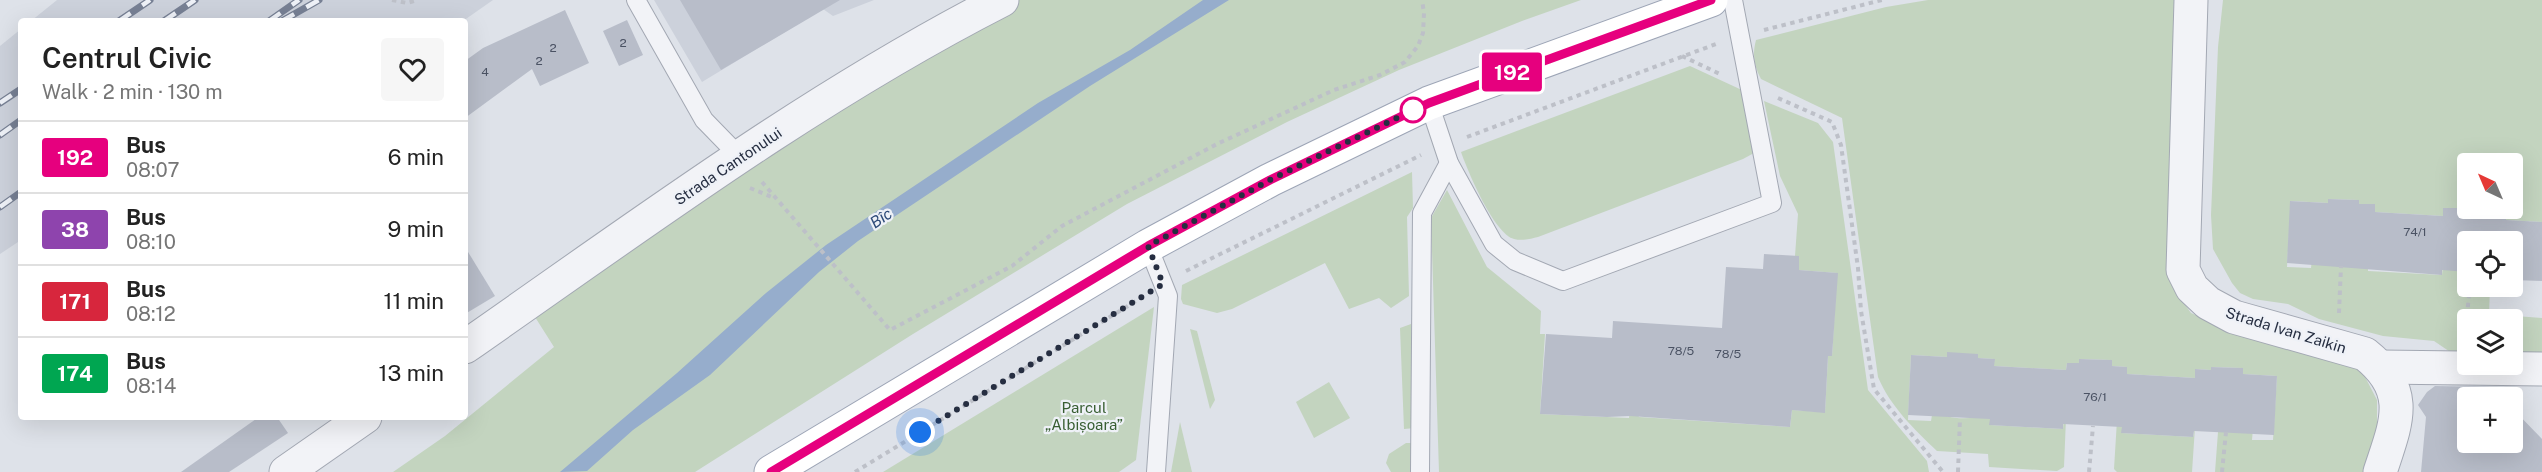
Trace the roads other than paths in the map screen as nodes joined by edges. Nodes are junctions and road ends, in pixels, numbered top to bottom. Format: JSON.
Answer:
{"nodes":[{"id":1,"x":636,"y":0,"type":"edge"},
{"id":2,"x":1002,"y":0,"type":"edge"},
{"id":3,"x":1710,"y":0,"type":"edge"},
{"id":4,"x":1733,"y":0,"type":"edge"},
{"id":5,"x":2191,"y":0,"type":"edge"},
{"id":6,"x":1429,"y":103,"type":"junction"},
{"id":7,"x":1446,"y":155,"type":"junction"},
{"id":8,"x":740,"y":157,"type":"junction"},
{"id":9,"x":1148,"y":246,"type":"junction"},
{"id":10,"x":468,"y":345,"type":"edge"},
{"id":11,"x":2381,"y":367,"type":"junction"},
{"id":12,"x":2542,"y":369,"type":"edge"},
{"id":13,"x":361,"y":420,"type":"edge"},
{"id":14,"x":823,"y":441,"type":"junction"},
{"id":15,"x":286,"y":472,"type":"edge"},
{"id":16,"x":771,"y":472,"type":"edge"},
{"id":17,"x":789,"y":472,"type":"edge"},
{"id":18,"x":1156,"y":472,"type":"edge"},
{"id":19,"x":1420,"y":472,"type":"edge"},
{"id":20,"x":2380,"y":472,"type":"edge"}],
"edges":[{"from":1,"to":8,"type":"lane"},
{"from":2,"to":8,"type":"street","name":"Strada Cantonului"},
{"from":3,"to":6,"type":"main road"},
{"from":4,"to":7,"type":"lane"},
{"from":5,"to":11,"type":"street","name":"Strada Ivan Zaikin"},
{"from":6,"to":7,"type":"lane"},
{"from":6,"to":9,"type":"main road"},
{"from":7,"to":19,"type":"lane"},
{"from":8,"to":10,"type":"street","name":"Strada Cantonului"},
{"from":9,"to":14,"type":"main road"},
{"from":9,"to":18,"type":"lane"},
{"from":11,"to":12,"type":"street"},
{"from":11,"to":20,"type":"street"},
{"from":13,"to":15,"type":"street"},
{"from":14,"to":16,"type":"main road"},
{"from":14,"to":17,"type":"main road"}]}
